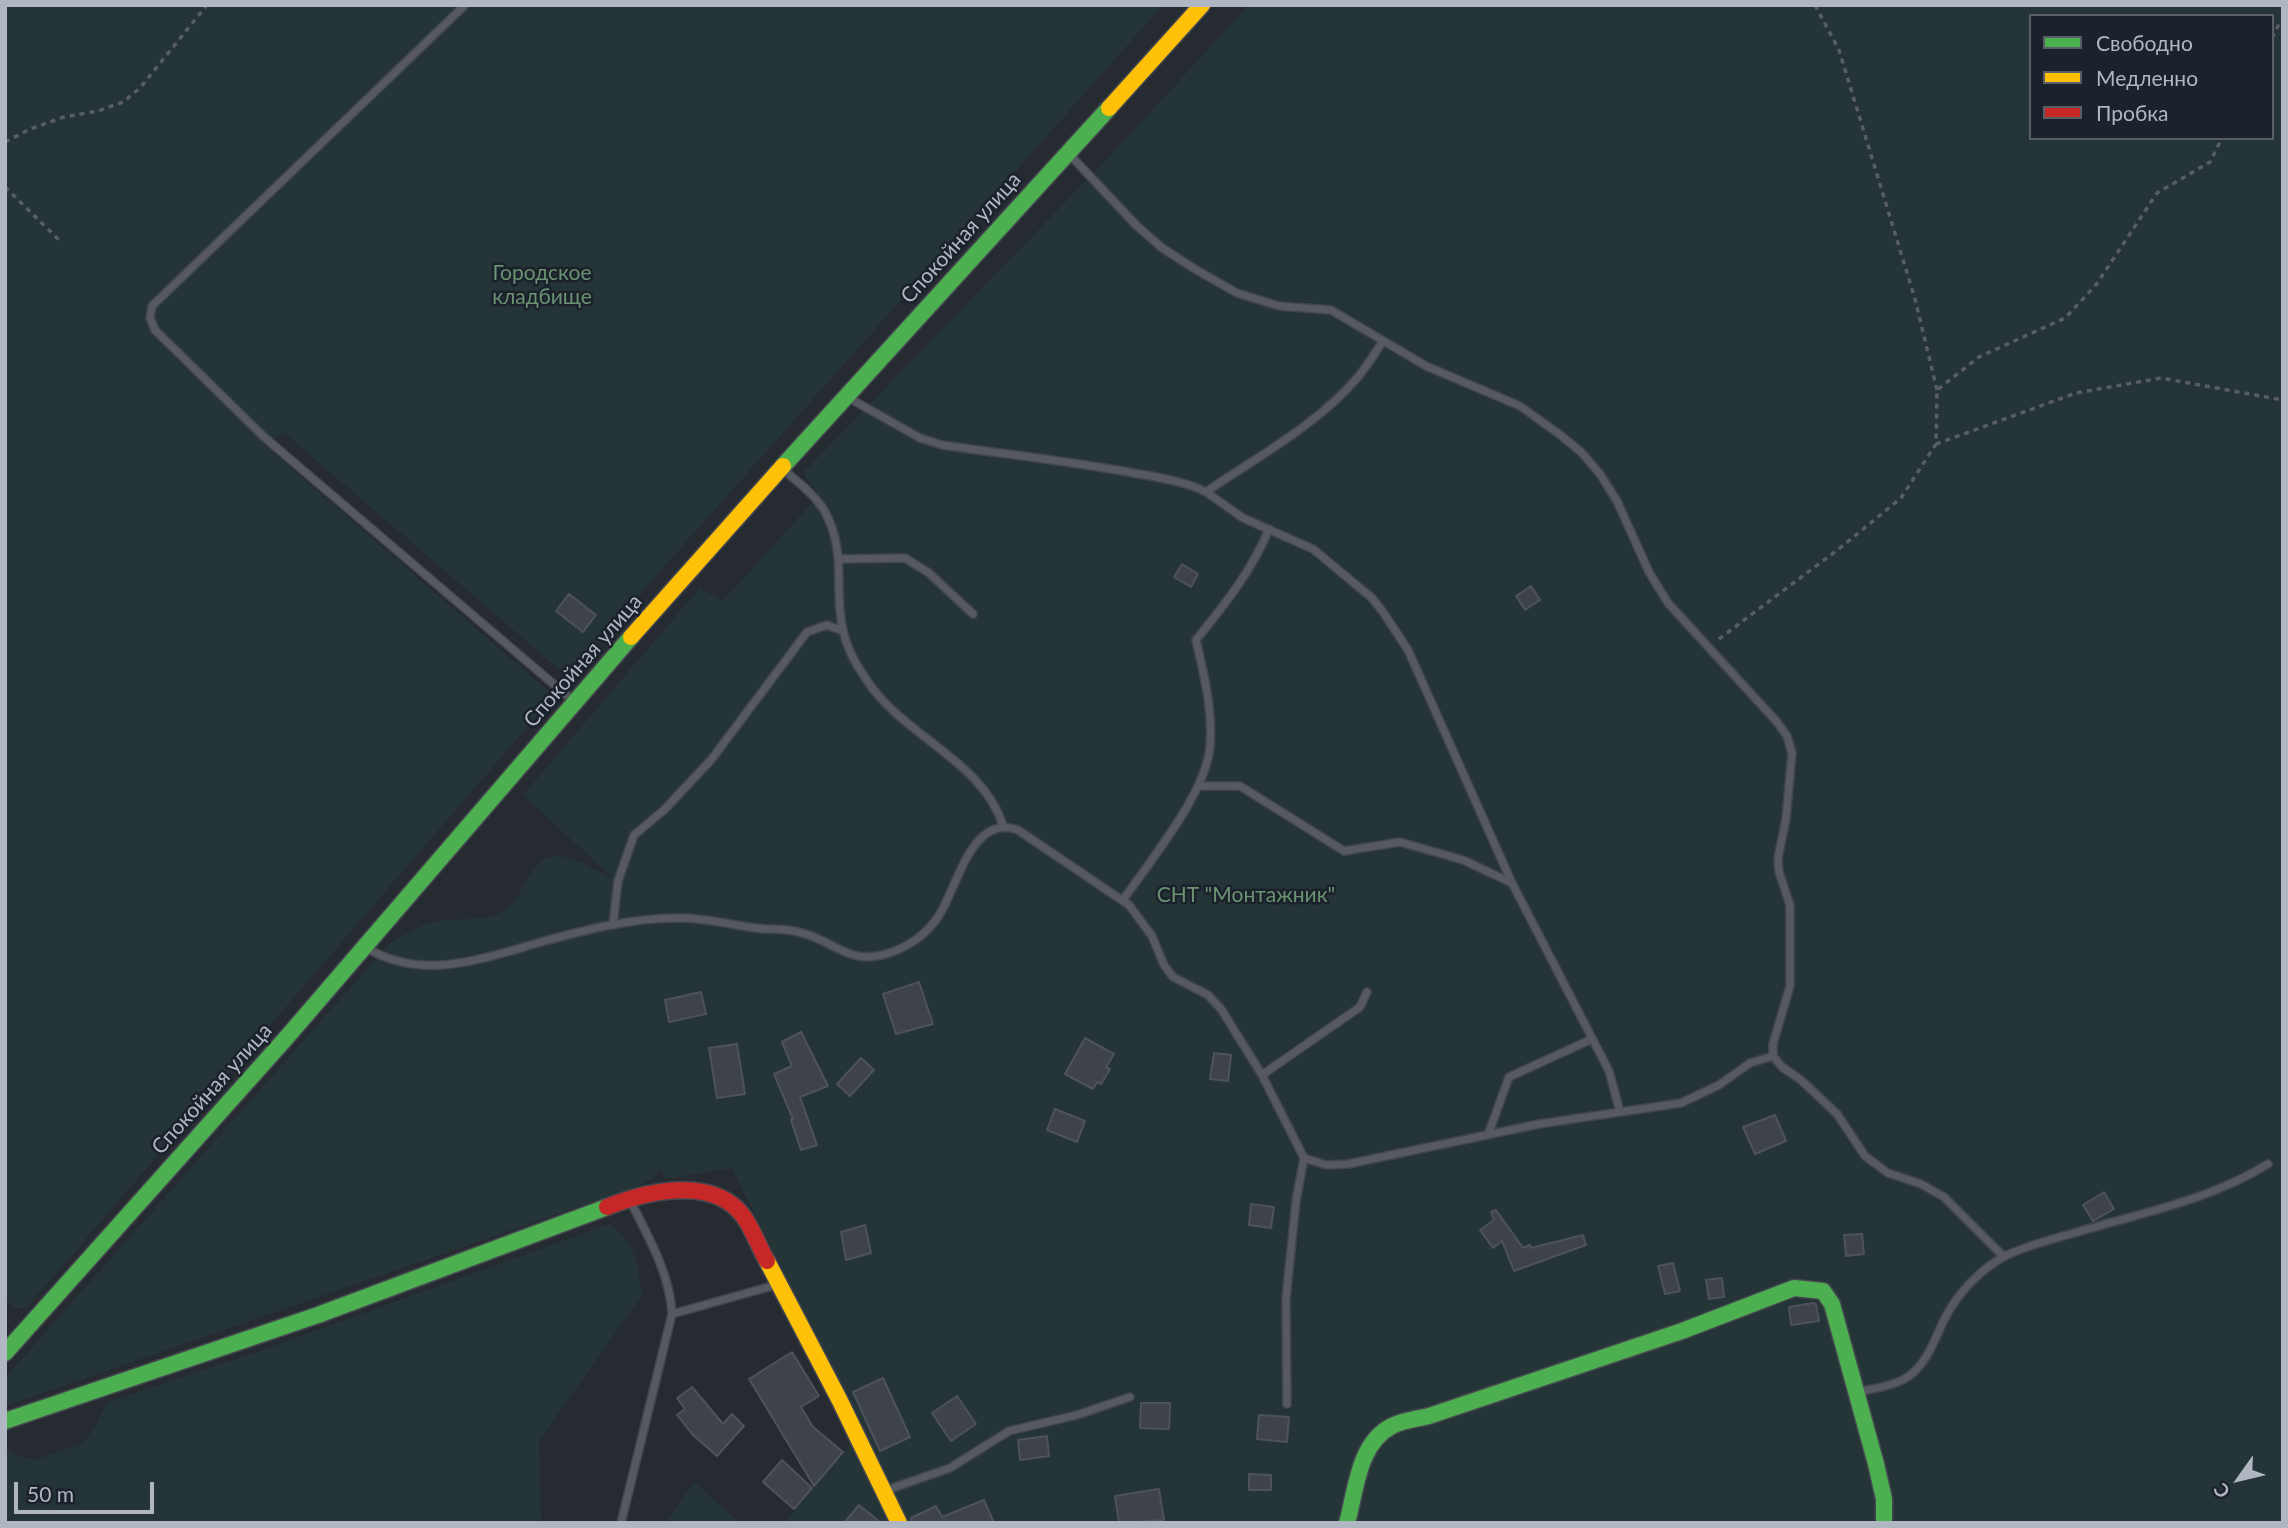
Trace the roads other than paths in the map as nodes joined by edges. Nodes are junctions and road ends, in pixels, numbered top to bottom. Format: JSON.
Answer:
{"nodes":[{"id":1,"x":465,"y":5,"type":"edge"},
{"id":2,"x":1202,"y":5,"type":"edge"},
{"id":3,"x":1067,"y":152,"type":"junction"},
{"id":4,"x":1383,"y":341,"type":"junction"},
{"id":5,"x":845,"y":396,"type":"junction"},
{"id":6,"x":781,"y":468,"type":"junction"},
{"id":7,"x":1206,"y":492,"type":"junction"},
{"id":8,"x":1269,"y":529,"type":"junction"},
{"id":9,"x":839,"y":558,"type":"junction"},
{"id":10,"x":973,"y":614,"type":"dead end"},
{"id":11,"x":843,"y":631,"type":"junction"},
{"id":12,"x":574,"y":702,"type":"junction"},
{"id":13,"x":1200,"y":786,"type":"junction"},
{"id":14,"x":1003,"y":826,"type":"junction"},
{"id":15,"x":1512,"y":883,"type":"junction"},
{"id":16,"x":1123,"y":900,"type":"junction"},
{"id":17,"x":613,"y":925,"type":"junction"},
{"id":18,"x":365,"y":947,"type":"junction"},
{"id":19,"x":1367,"y":992,"type":"dead end"},
{"id":20,"x":1592,"y":1039,"type":"junction"},
{"id":21,"x":1773,"y":1056,"type":"junction"},
{"id":22,"x":1262,"y":1075,"type":"junction"},
{"id":23,"x":1620,"y":1112,"type":"junction"},
{"id":24,"x":1488,"y":1135,"type":"junction"},
{"id":25,"x":1304,"y":1158,"type":"junction"},
{"id":26,"x":2268,"y":1164,"type":"dead end"},
{"id":27,"x":630,"y":1200,"type":"junction"},
{"id":28,"x":2004,"y":1257,"type":"junction"},
{"id":29,"x":780,"y":1284,"type":"junction"},
{"id":30,"x":672,"y":1314,"type":"junction"},
{"id":31,"x":5,"y":1353,"type":"edge"},
{"id":32,"x":1857,"y":1393,"type":"junction"},
{"id":33,"x":1130,"y":1397,"type":"dead end"},
{"id":34,"x":1287,"y":1404,"type":"dead end"},
{"id":35,"x":5,"y":1421,"type":"edge"},
{"id":36,"x":884,"y":1491,"type":"junction"},
{"id":37,"x":621,"y":1523,"type":"edge"},
{"id":38,"x":899,"y":1523,"type":"edge"},
{"id":39,"x":1347,"y":1523,"type":"edge"},
{"id":40,"x":1884,"y":1523,"type":"edge"}],
"edges":[{"from":1,"to":12,"type":"lane"},
{"from":2,"to":3,"type":"street","name":"Спокойная улица"},
{"from":3,"to":4,"type":"lane"},
{"from":3,"to":5,"type":"street","name":"Спокойная улица"},
{"from":4,"to":7,"type":"lane"},
{"from":4,"to":21,"type":"lane"},
{"from":5,"to":6,"type":"street","name":"Спокойная улица"},
{"from":5,"to":7,"type":"lane"},
{"from":6,"to":9,"type":"lane"},
{"from":6,"to":12,"type":"street","name":"Спокойная улица"},
{"from":7,"to":8,"type":"lane"},
{"from":8,"to":13,"type":"lane"},
{"from":8,"to":15,"type":"lane"},
{"from":9,"to":10,"type":"lane"},
{"from":9,"to":11,"type":"lane"},
{"from":11,"to":14,"type":"lane"},
{"from":11,"to":17,"type":"lane"},
{"from":12,"to":18,"type":"street","name":"Спокойная улица"},
{"from":13,"to":15,"type":"lane"},
{"from":13,"to":16,"type":"lane"},
{"from":14,"to":16,"type":"lane"},
{"from":14,"to":17,"type":"lane"},
{"from":15,"to":20,"type":"lane"},
{"from":16,"to":22,"type":"lane"},
{"from":17,"to":18,"type":"lane"},
{"from":18,"to":31,"type":"street","name":"Спокойная улица"},
{"from":19,"to":22,"type":"lane"},
{"from":20,"to":23,"type":"lane"},
{"from":20,"to":24,"type":"lane"},
{"from":21,"to":23,"type":"lane"},
{"from":21,"to":28,"type":"lane"},
{"from":22,"to":25,"type":"lane"},
{"from":23,"to":24,"type":"lane"},
{"from":24,"to":25,"type":"lane"},
{"from":25,"to":34,"type":"lane"},
{"from":26,"to":28,"type":"lane"},
{"from":27,"to":29,"type":"street"},
{"from":27,"to":30,"type":"lane"},
{"from":27,"to":35,"type":"street"},
{"from":28,"to":32,"type":"lane"},
{"from":29,"to":30,"type":"lane"},
{"from":29,"to":36,"type":"street"},
{"from":30,"to":37,"type":"lane"},
{"from":32,"to":39,"type":"street"},
{"from":32,"to":40,"type":"street"},
{"from":33,"to":36,"type":"lane"},
{"from":36,"to":38,"type":"street"}]}
